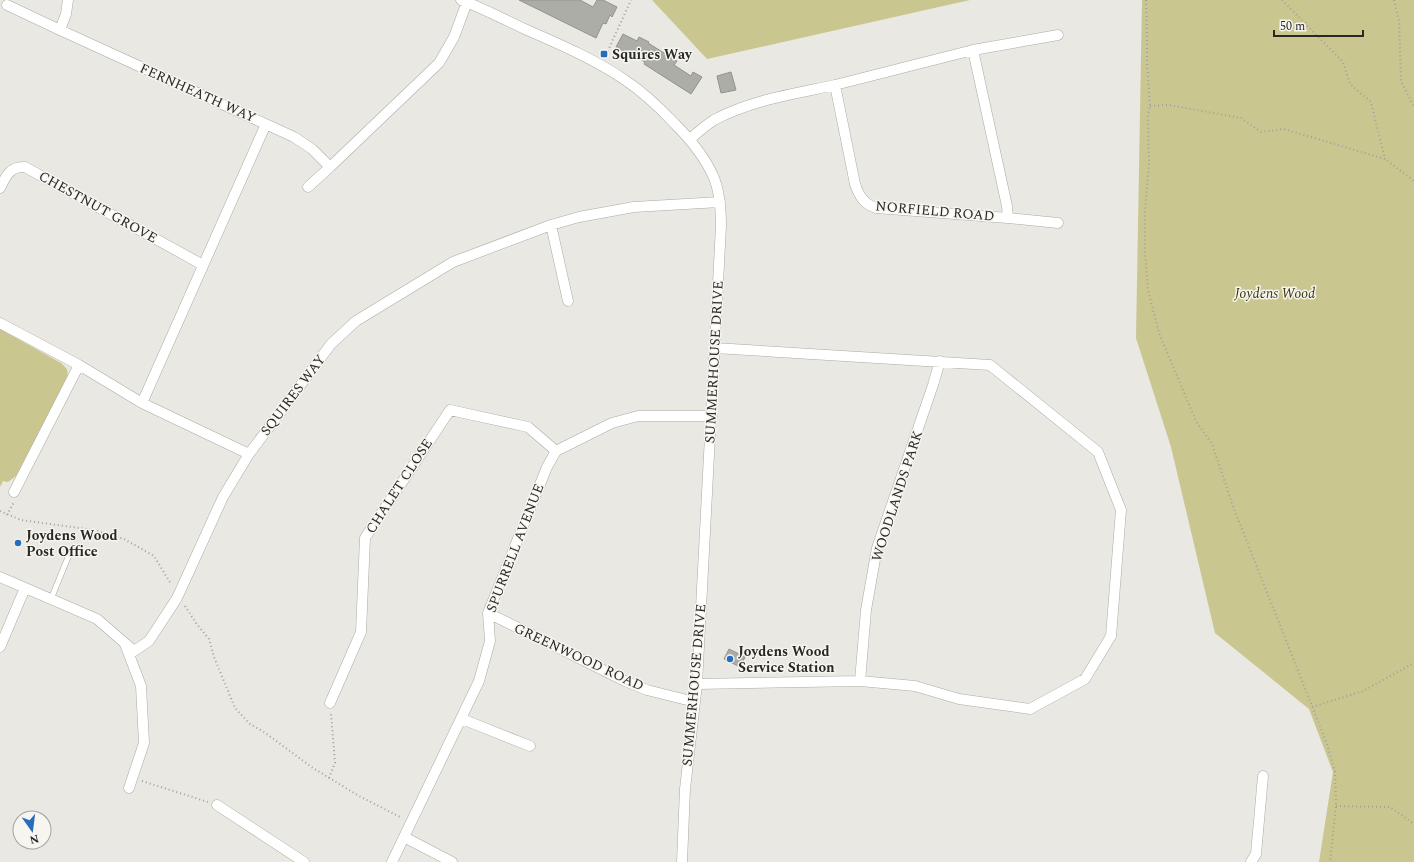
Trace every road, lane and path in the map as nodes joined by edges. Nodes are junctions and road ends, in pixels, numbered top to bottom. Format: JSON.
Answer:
{"nodes":[{"id":1,"x":68,"y":0,"type":"edge"},
{"id":2,"x":631,"y":0,"type":"edge"},
{"id":3,"x":1146,"y":0,"type":"edge"},
{"id":4,"x":1282,"y":0,"type":"edge"},
{"id":5,"x":1394,"y":0,"type":"edge"},
{"id":6,"x":464,"y":1,"type":"edge"},
{"id":7,"x":7,"y":5,"type":"dead end"},
{"id":8,"x":60,"y":30,"type":"junction"},
{"id":9,"x":1058,"y":35,"type":"dead end"},
{"id":10,"x":973,"y":50,"type":"junction"},
{"id":11,"x":601,"y":66,"type":"junction"},
{"id":12,"x":835,"y":84,"type":"junction"},
{"id":13,"x":1150,"y":106,"type":"junction"},
{"id":14,"x":1414,"y":107,"type":"edge"},
{"id":15,"x":266,"y":124,"type":"junction"},
{"id":16,"x":690,"y":139,"type":"junction"},
{"id":17,"x":1385,"y":159,"type":"junction"},
{"id":18,"x":330,"y":167,"type":"junction"},
{"id":19,"x":1414,"y":181,"type":"edge"},
{"id":20,"x":308,"y":187,"type":"dead end"},
{"id":21,"x":0,"y":188,"type":"edge"},
{"id":22,"x":720,"y":202,"type":"junction"},
{"id":23,"x":1008,"y":218,"type":"junction"},
{"id":24,"x":1058,"y":223,"type":"dead end"},
{"id":25,"x":551,"y":225,"type":"junction"},
{"id":26,"x":203,"y":265,"type":"junction"},
{"id":27,"x":568,"y":301,"type":"dead end"},
{"id":28,"x":0,"y":323,"type":"edge"},
{"id":29,"x":715,"y":348,"type":"junction"},
{"id":30,"x":940,"y":361,"type":"junction"},
{"id":31,"x":79,"y":365,"type":"junction"},
{"id":32,"x":142,"y":402,"type":"junction"},
{"id":33,"x":712,"y":416,"type":"junction"},
{"id":34,"x":556,"y":451,"type":"junction"},
{"id":35,"x":249,"y":454,"type":"junction"},
{"id":36,"x":14,"y":492,"type":"dead end"},
{"id":37,"x":0,"y":512,"type":"edge"},
{"id":38,"x":71,"y":550,"type":"dead end"},
{"id":39,"x":0,"y":577,"type":"edge"},
{"id":40,"x":25,"y":588,"type":"junction"},
{"id":41,"x":178,"y":594,"type":"junction"},
{"id":42,"x":51,"y":599,"type":"junction"},
{"id":43,"x":488,"y":613,"type":"junction"},
{"id":44,"x":125,"y":644,"type":"junction"},
{"id":45,"x":0,"y":647,"type":"edge"},
{"id":46,"x":1414,"y":663,"type":"edge"},
{"id":47,"x":860,"y":680,"type":"junction"},
{"id":48,"x":697,"y":684,"type":"junction"},
{"id":49,"x":695,"y":702,"type":"junction"},
{"id":50,"x":330,"y":703,"type":"joint"},
{"id":51,"x":1312,"y":707,"type":"junction"},
{"id":52,"x":462,"y":719,"type":"junction"},
{"id":53,"x":530,"y":746,"type":"dead end"},
{"id":54,"x":1263,"y":776,"type":"dead end"},
{"id":55,"x":132,"y":778,"type":"junction"},
{"id":56,"x":329,"y":778,"type":"junction"},
{"id":57,"x":129,"y":788,"type":"dead end"},
{"id":58,"x":217,"y":805,"type":"joint"},
{"id":59,"x":1336,"y":806,"type":"junction"},
{"id":60,"x":410,"y":824,"type":"junction"},
{"id":61,"x":1414,"y":824,"type":"edge"},
{"id":62,"x":404,"y":837,"type":"junction"},
{"id":63,"x":304,"y":862,"type":"edge"},
{"id":64,"x":392,"y":862,"type":"edge"},
{"id":65,"x":452,"y":862,"type":"edge"},
{"id":66,"x":682,"y":862,"type":"edge"},
{"id":67,"x":1251,"y":862,"type":"edge"},
{"id":68,"x":1330,"y":862,"type":"edge"}],
"edges":[{"from":1,"to":8,"type":"street"},
{"from":2,"to":11,"type":"path"},
{"from":3,"to":13,"type":"path"},
{"from":4,"to":17,"type":"path"},
{"from":5,"to":14,"type":"path"},
{"from":6,"to":11,"type":"street","name":"SUMMERHOUSE DRIVE"},
{"from":6,"to":18,"type":"street"},
{"from":7,"to":8,"type":"street","name":"FERNHEATH WAY"},
{"from":8,"to":15,"type":"street","name":"FERNHEATH WAY"},
{"from":9,"to":10,"type":"street"},
{"from":10,"to":12,"type":"street"},
{"from":10,"to":23,"type":"street","name":"NORFIELD ROAD"},
{"from":11,"to":16,"type":"street","name":"SUMMERHOUSE DRIVE"},
{"from":12,"to":16,"type":"street"},
{"from":12,"to":23,"type":"street","name":"NORFIELD ROAD"},
{"from":13,"to":17,"type":"path"},
{"from":13,"to":51,"type":"path"},
{"from":15,"to":18,"type":"street","name":"FERNHEATH WAY"},
{"from":15,"to":26,"type":"street"},
{"from":16,"to":22,"type":"street","name":"SUMMERHOUSE DRIVE"},
{"from":17,"to":19,"type":"path"},
{"from":18,"to":20,"type":"street"},
{"from":21,"to":26,"type":"street","name":"CHESTNUT GROVE"},
{"from":22,"to":25,"type":"street","name":"SQUIRES WAY"},
{"from":22,"to":29,"type":"street","name":"SUMMERHOUSE DRIVE"},
{"from":23,"to":24,"type":"street","name":"NORFIELD ROAD"},
{"from":25,"to":27,"type":"street"},
{"from":25,"to":35,"type":"street","name":"SQUIRES WAY"},
{"from":26,"to":32,"type":"street"},
{"from":28,"to":31,"type":"street"},
{"from":29,"to":30,"type":"street"},
{"from":29,"to":33,"type":"street","name":"SUMMERHOUSE DRIVE"},
{"from":30,"to":47,"type":"street","name":"WOODLANDS PARK"},
{"from":30,"to":47,"type":"street"},
{"from":31,"to":32,"type":"street"},
{"from":31,"to":36,"type":"street"},
{"from":32,"to":35,"type":"street"},
{"from":33,"to":34,"type":"street"},
{"from":33,"to":48,"type":"street","name":"SUMMERHOUSE DRIVE"},
{"from":34,"to":43,"type":"street","name":"SPURRELL AVENUE"},
{"from":34,"to":50,"type":"street","name":"CHALET CLOSE"},
{"from":35,"to":41,"type":"street","name":"SQUIRES WAY"},
{"from":37,"to":41,"type":"path"},
{"from":38,"to":42,"type":"lane"},
{"from":39,"to":40,"type":"street"},
{"from":40,"to":42,"type":"street"},
{"from":40,"to":45,"type":"street"},
{"from":41,"to":44,"type":"street","name":"SQUIRES WAY"},
{"from":41,"to":56,"type":"path"},
{"from":42,"to":44,"type":"street"},
{"from":43,"to":49,"type":"street","name":"GREENWOOD ROAD"},
{"from":43,"to":52,"type":"street","name":"SPURRELL AVENUE"},
{"from":44,"to":55,"type":"street"},
{"from":46,"to":51,"type":"path"},
{"from":47,"to":48,"type":"street"},
{"from":48,"to":49,"type":"street","name":"SUMMERHOUSE DRIVE"},
{"from":49,"to":66,"type":"street","name":"SUMMERHOUSE DRIVE"},
{"from":50,"to":56,"type":"path"},
{"from":51,"to":59,"type":"path"},
{"from":52,"to":53,"type":"street"},
{"from":52,"to":60,"type":"street","name":"SPURRELL AVENUE"},
{"from":54,"to":67,"type":"street"},
{"from":55,"to":57,"type":"street"},
{"from":55,"to":58,"type":"path"},
{"from":56,"to":60,"type":"path"},
{"from":58,"to":63,"type":"street"},
{"from":59,"to":61,"type":"path"},
{"from":59,"to":68,"type":"path"},
{"from":60,"to":62,"type":"street","name":"SPURRELL AVENUE"},
{"from":62,"to":64,"type":"street","name":"SPURRELL AVENUE"},
{"from":62,"to":65,"type":"street"}]}
